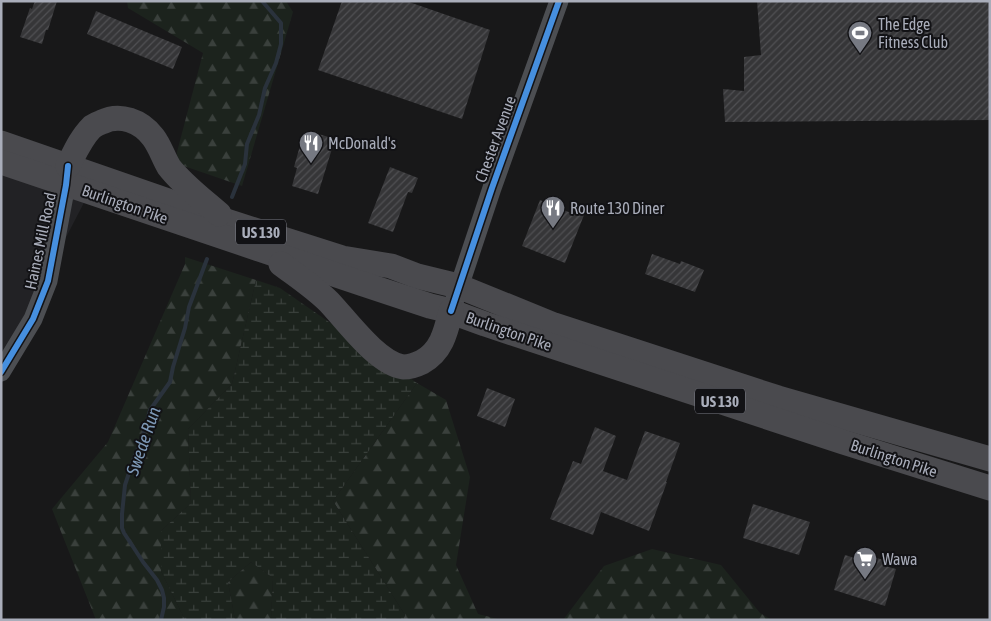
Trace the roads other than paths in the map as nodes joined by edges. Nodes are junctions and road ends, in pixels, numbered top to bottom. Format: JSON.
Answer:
{"nodes":[{"id":1,"x":559,"y":1,"type":"edge"},
{"id":2,"x":1,"y":143,"type":"edge"},
{"id":3,"x":1,"y":162,"type":"edge"},
{"id":4,"x":67,"y":175,"type":"junction"},
{"id":5,"x":226,"y":221,"type":"junction"},
{"id":6,"x":265,"y":252,"type":"junction"},
{"id":7,"x":458,"y":286,"type":"junction"},
{"id":8,"x":451,"y":311,"type":"junction"},
{"id":9,"x":1,"y":372,"type":"edge"},
{"id":10,"x":990,"y":459,"type":"edge"},
{"id":11,"x":990,"y":488,"type":"edge"}],
"edges":[{"from":1,"to":7,"type":"street","name":"Chester Avenue"},
{"from":2,"to":4,"type":"highway","name":"Burlington Pike","number":"US 130"},
{"from":3,"to":4,"type":"highway","name":"Burlington Pike","number":"US 130"},
{"from":4,"to":5,"type":"highway","name":"Burlington Pike","number":"US 130"},
{"from":4,"to":5,"type":"highway"},
{"from":4,"to":6,"type":"highway","name":"Burlington Pike","number":"US 130"},
{"from":4,"to":9,"type":"street","name":"Haines Mill Road"},
{"from":5,"to":7,"type":"highway","name":"Burlington Pike","number":"US 130"},
{"from":6,"to":8,"type":"highway","name":"Burlington Pike","number":"US 130"},
{"from":6,"to":8,"type":"highway"},
{"from":7,"to":8,"type":"street","name":"Chester Avenue"},
{"from":7,"to":10,"type":"highway","name":"Burlington Pike","number":"US 130"},
{"from":8,"to":11,"type":"highway","name":"Burlington Pike","number":"US 130"}]}
